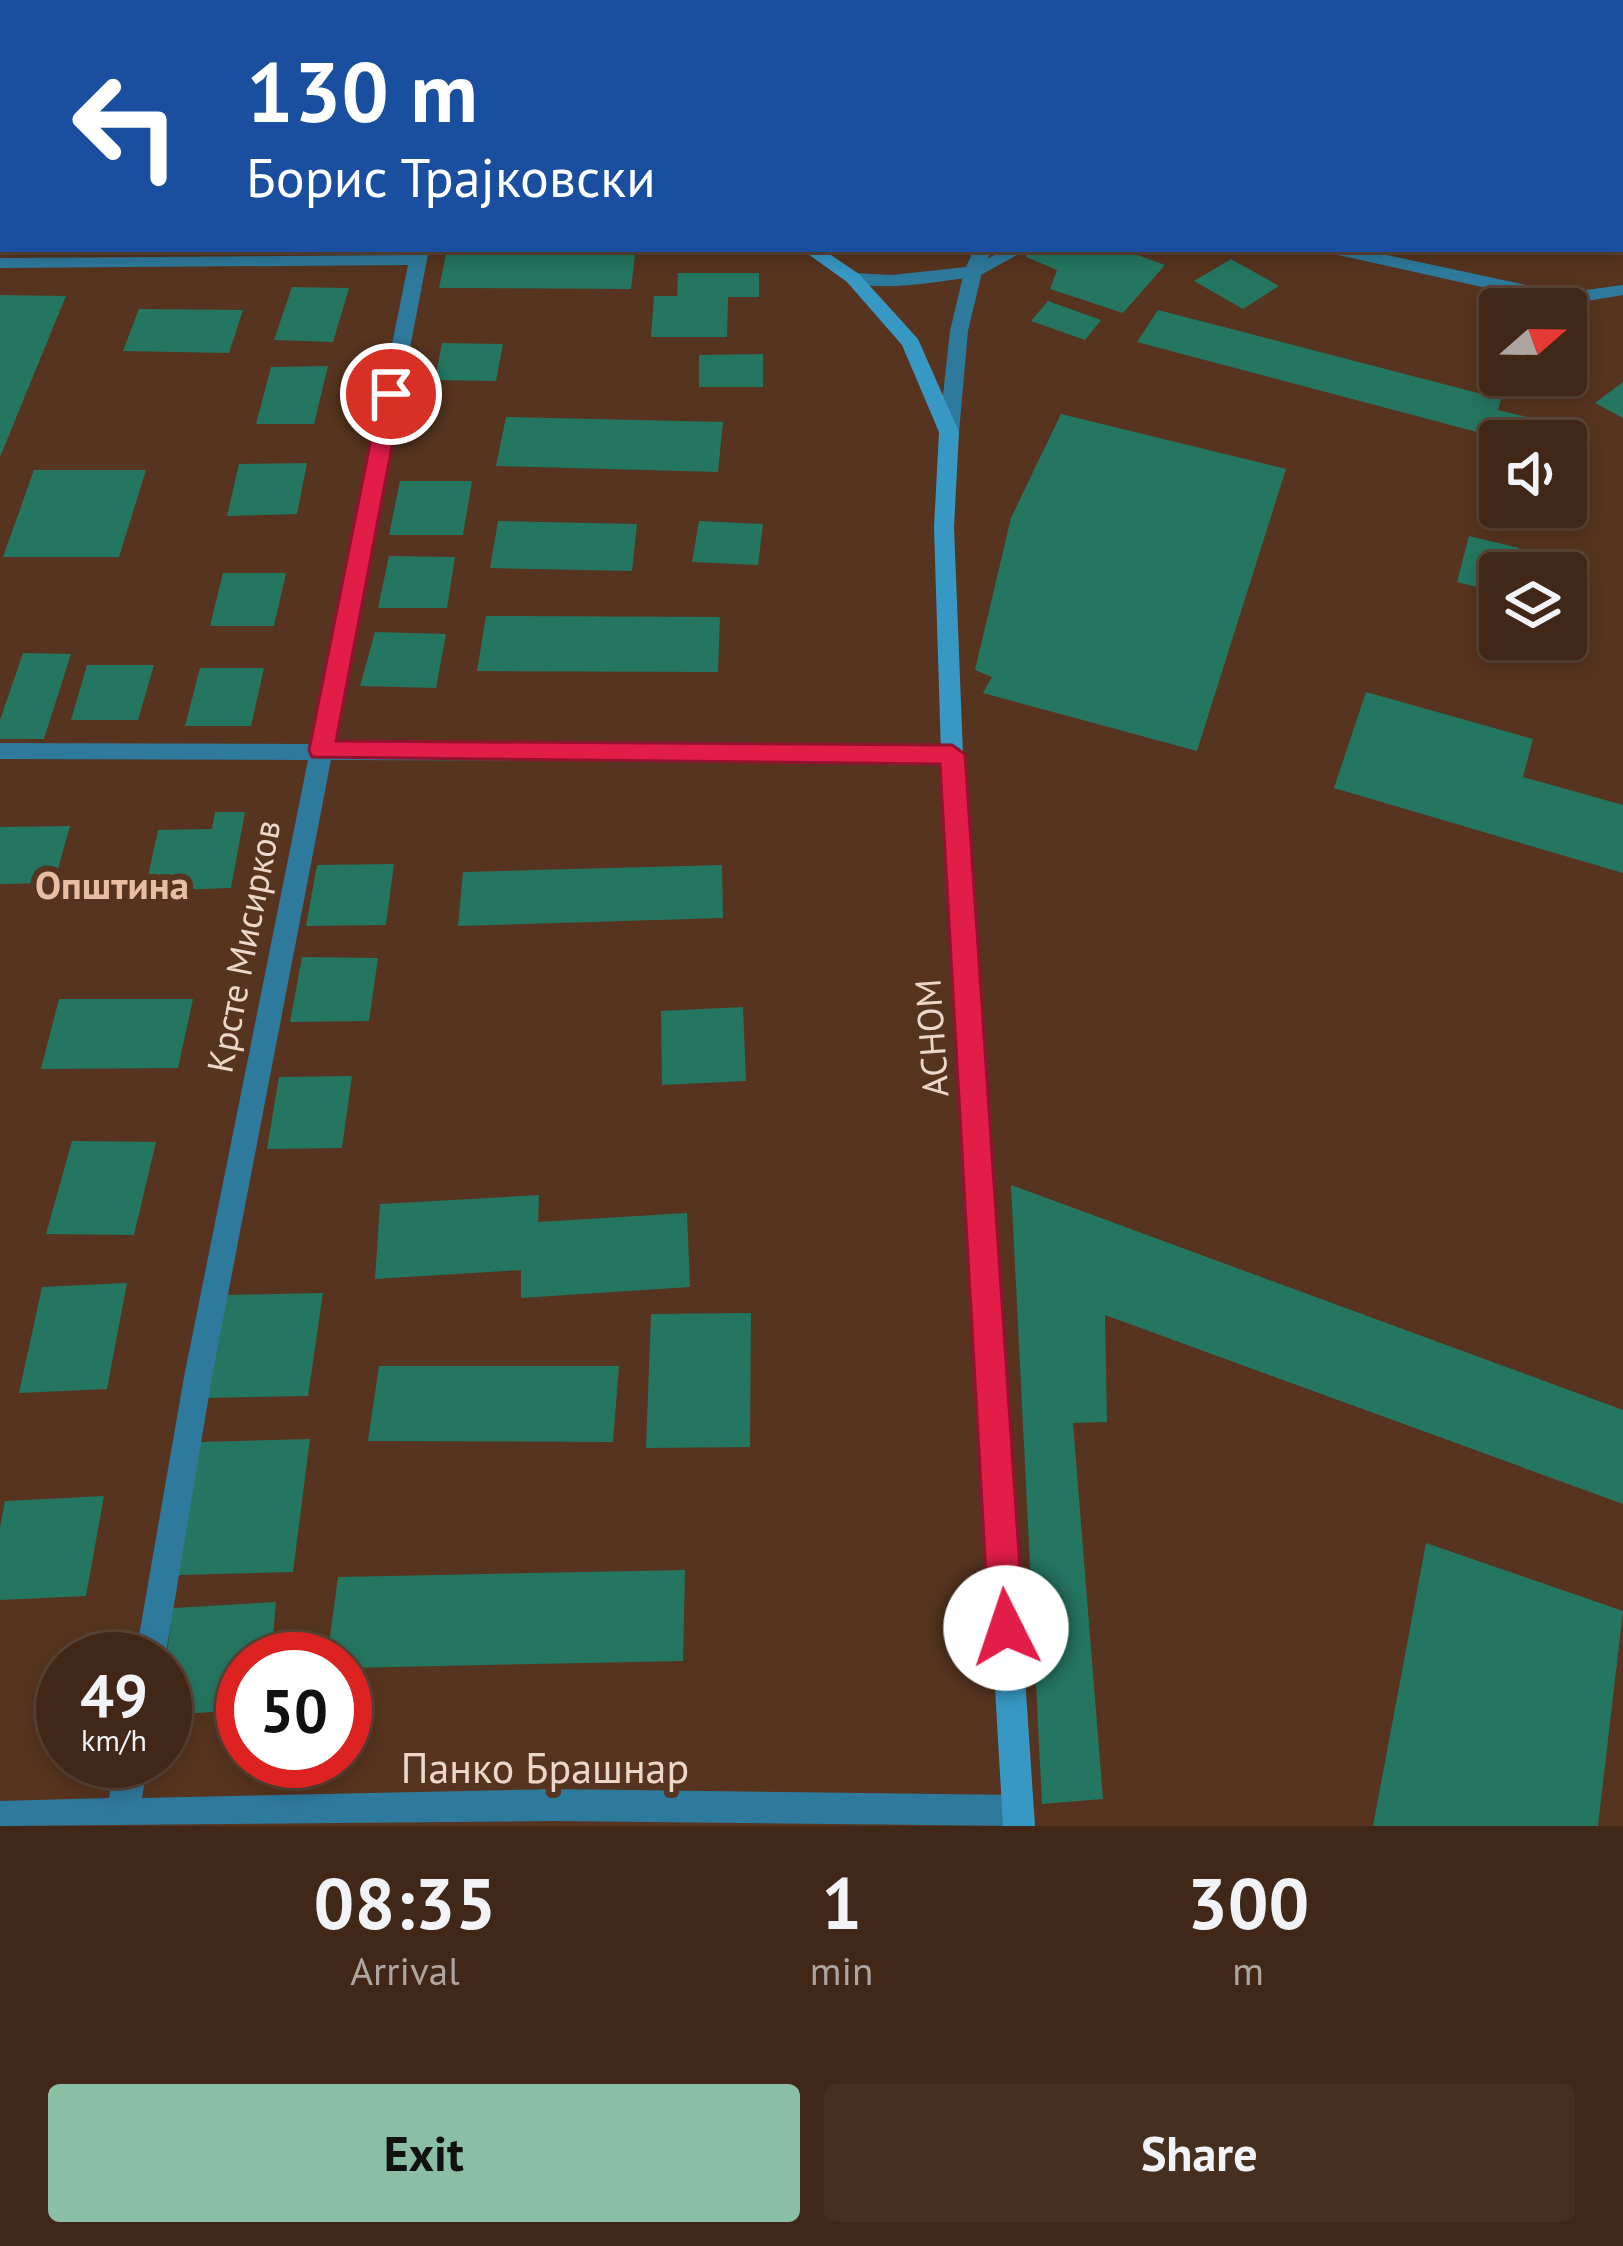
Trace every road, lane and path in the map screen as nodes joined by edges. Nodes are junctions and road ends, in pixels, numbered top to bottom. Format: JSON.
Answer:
{"nodes":[{"id":1,"x":815,"y":252,"type":"edge"},
{"id":2,"x":982,"y":252,"type":"edge"},
{"id":3,"x":1013,"y":252,"type":"edge"},
{"id":4,"x":1348,"y":252,"type":"edge"},
{"id":5,"x":418,"y":254,"type":"edge"},
{"id":6,"x":0,"y":263,"type":"edge"},
{"id":7,"x":973,"y":272,"type":"junction"},
{"id":8,"x":854,"y":278,"type":"junction"},
{"id":9,"x":1623,"y":290,"type":"edge"},
{"id":10,"x":949,"y":432,"type":"junction"},
{"id":11,"x":321,"y":750,"type":"junction"},
{"id":12,"x":0,"y":752,"type":"edge"},
{"id":13,"x":952,"y":754,"type":"junction"},
{"id":14,"x":155,"y":1632,"type":"edge"},
{"id":15,"x":127,"y":1788,"type":"edge"},
{"id":16,"x":122,"y":1816,"type":"junction"},
{"id":17,"x":0,"y":1817,"type":"edge"},
{"id":18,"x":1018,"y":1819,"type":"edge"}],
"edges":[{"from":1,"to":8,"type":"main road"},
{"from":2,"to":7,"type":"street","name":"АСНОМ"},
{"from":3,"to":7,"type":"street"},
{"from":4,"to":9,"type":"street"},
{"from":5,"to":6,"type":"street"},
{"from":5,"to":11,"type":"street","name":"Крсте Мисирков"},
{"from":7,"to":8,"type":"street"},
{"from":7,"to":10,"type":"street","name":"АСНОМ"},
{"from":8,"to":10,"type":"main road"},
{"from":10,"to":13,"type":"main road","name":"АСНОМ"},
{"from":11,"to":12,"type":"street"},
{"from":11,"to":13,"type":"street"},
{"from":11,"to":14,"type":"street","name":"Крсте Мисирков"},
{"from":13,"to":18,"type":"main road","name":"АСНОМ"},
{"from":15,"to":16,"type":"street"},
{"from":16,"to":17,"type":"street","name":"Панко Брашнар"},
{"from":16,"to":18,"type":"street","name":"Панко Брашнар"}]}
